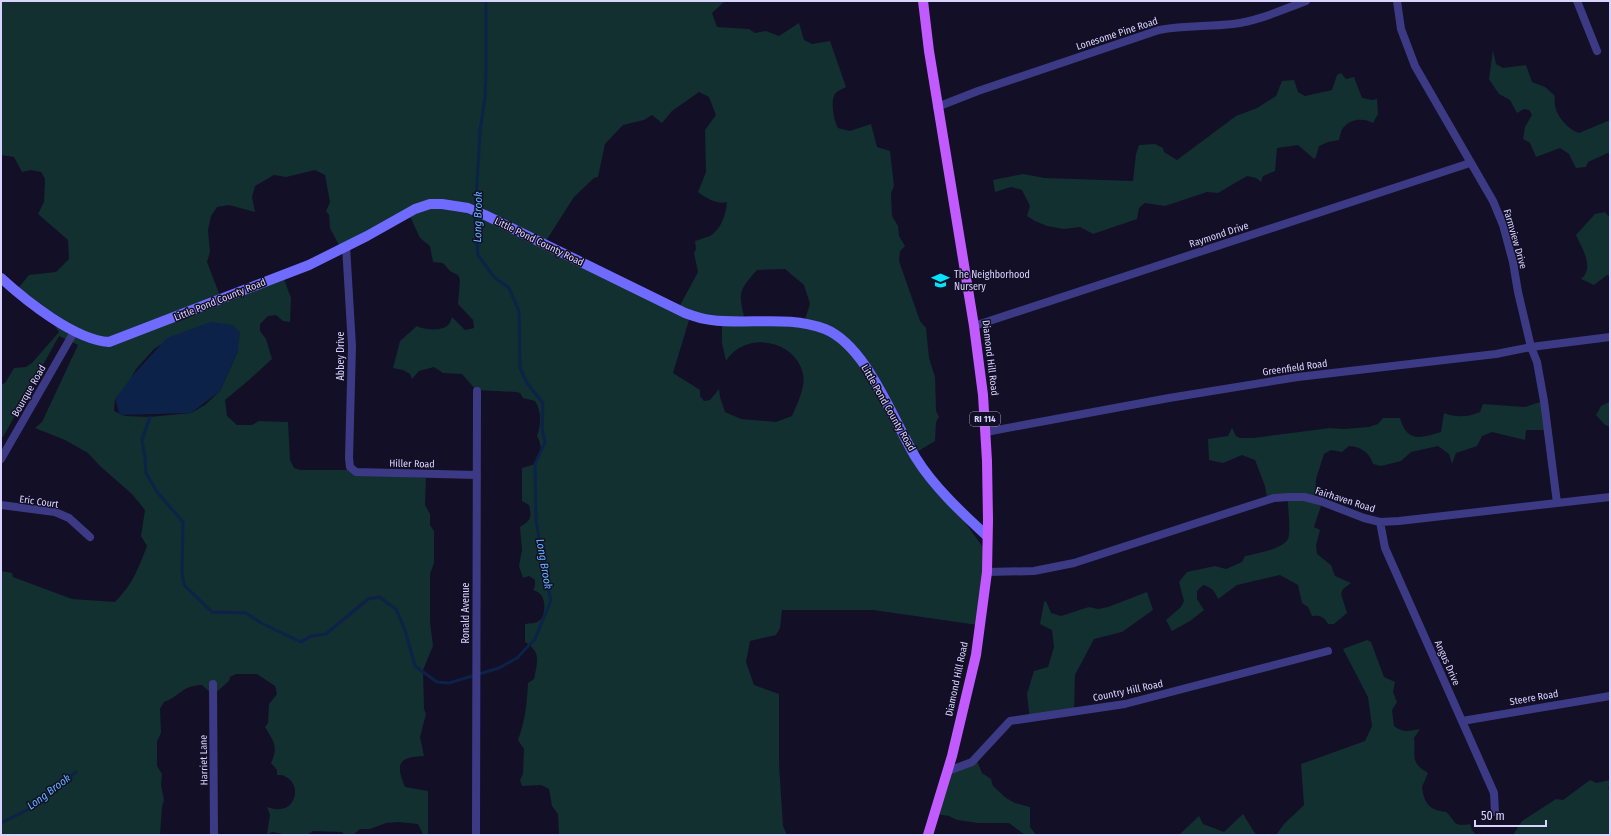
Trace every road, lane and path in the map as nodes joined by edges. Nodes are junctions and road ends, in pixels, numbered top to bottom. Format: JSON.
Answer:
{"nodes":[{"id":1,"x":923,"y":1,"type":"edge"},
{"id":2,"x":1306,"y":1,"type":"edge"},
{"id":3,"x":1397,"y":1,"type":"edge"},
{"id":4,"x":1577,"y":1,"type":"edge"},
{"id":5,"x":1597,"y":51,"type":"dead end"},
{"id":6,"x":938,"y":107,"type":"junction"},
{"id":7,"x":1470,"y":163,"type":"junction"},
{"id":8,"x":346,"y":246,"type":"junction"},
{"id":9,"x":1,"y":278,"type":"edge"},
{"id":10,"x":974,"y":326,"type":"junction"},
{"id":11,"x":74,"y":332,"type":"junction"},
{"id":12,"x":1610,"y":337,"type":"edge"},
{"id":13,"x":1531,"y":347,"type":"junction"},
{"id":14,"x":477,"y":391,"type":"dead end"},
{"id":15,"x":986,"y":432,"type":"junction"},
{"id":16,"x":1,"y":459,"type":"edge"},
{"id":17,"x":350,"y":467,"type":"joint"},
{"id":18,"x":477,"y":475,"type":"junction"},
{"id":19,"x":1610,"y":497,"type":"edge"},
{"id":20,"x":1557,"y":503,"type":"junction"},
{"id":21,"x":1,"y":505,"type":"edge"},
{"id":22,"x":1380,"y":522,"type":"junction"},
{"id":23,"x":987,"y":536,"type":"junction"},
{"id":24,"x":90,"y":537,"type":"dead end"},
{"id":25,"x":987,"y":572,"type":"junction"},
{"id":26,"x":1328,"y":651,"type":"dead end"},
{"id":27,"x":213,"y":684,"type":"dead end"},
{"id":28,"x":1610,"y":696,"type":"edge"},
{"id":29,"x":1462,"y":721,"type":"junction"},
{"id":30,"x":948,"y":771,"type":"junction"},
{"id":31,"x":1494,"y":812,"type":"dead end"},
{"id":32,"x":214,"y":835,"type":"edge"},
{"id":33,"x":476,"y":835,"type":"edge"},
{"id":34,"x":928,"y":835,"type":"edge"}],
"edges":[{"from":1,"to":6,"type":"main road","name":"Diamond Hill Road","number":"RI 114"},
{"from":2,"to":6,"type":"street","name":"Lonesome Pine Road"},
{"from":3,"to":7,"type":"street","name":"Farmview Drive"},
{"from":4,"to":5,"type":"street"},
{"from":6,"to":10,"type":"main road","name":"Diamond Hill Road","number":"RI 114"},
{"from":7,"to":10,"type":"street","name":"Raymond Drive"},
{"from":7,"to":13,"type":"street","name":"Farmview Drive"},
{"from":8,"to":11,"type":"street","name":"Little Pond County Road"},
{"from":8,"to":17,"type":"street","name":"Abbey Drive"},
{"from":8,"to":23,"type":"street","name":"Little Pond County Road"},
{"from":9,"to":11,"type":"street","name":"Little Pond County Road"},
{"from":10,"to":15,"type":"main road","name":"Diamond Hill Road","number":"RI 114"},
{"from":11,"to":16,"type":"street","name":"Bourque Road"},
{"from":12,"to":13,"type":"street","name":"Greenfield Road"},
{"from":13,"to":15,"type":"street","name":"Greenfield Road"},
{"from":13,"to":20,"type":"street","name":"Farmview Drive"},
{"from":14,"to":18,"type":"street","name":"Ronald Avenue"},
{"from":15,"to":23,"type":"main road","name":"Diamond Hill Road","number":"RI 114"},
{"from":17,"to":18,"type":"street","name":"Hiller Road"},
{"from":18,"to":33,"type":"street","name":"Ronald Avenue"},
{"from":19,"to":20,"type":"street","name":"Fairhaven Road"},
{"from":20,"to":22,"type":"street","name":"Fairhaven Road"},
{"from":21,"to":24,"type":"street","name":"Eric Court"},
{"from":22,"to":25,"type":"street","name":"Fairhaven Road"},
{"from":22,"to":29,"type":"street","name":"Angus Drive"},
{"from":23,"to":25,"type":"main road","name":"Diamond Hill Road","number":"RI 114"},
{"from":25,"to":30,"type":"main road","name":"Diamond Hill Road","number":"RI 114"},
{"from":26,"to":30,"type":"street","name":"Country Hill Road"},
{"from":27,"to":32,"type":"street","name":"Harriet Lane"},
{"from":28,"to":29,"type":"street","name":"Steere Road"},
{"from":29,"to":31,"type":"street","name":"Angus Drive"},
{"from":30,"to":34,"type":"main road","name":"Diamond Hill Road","number":"RI 114"}]}
